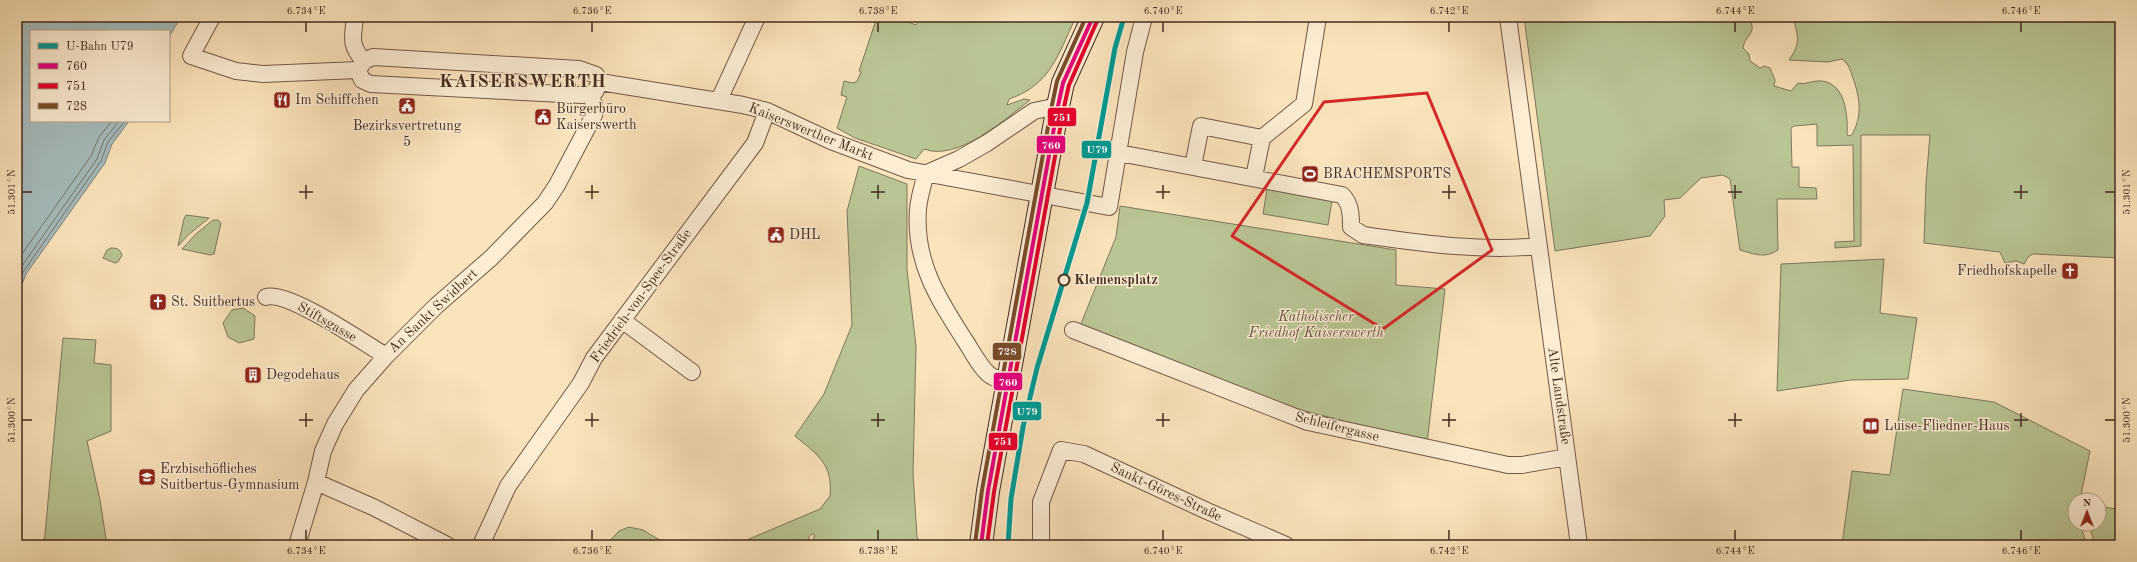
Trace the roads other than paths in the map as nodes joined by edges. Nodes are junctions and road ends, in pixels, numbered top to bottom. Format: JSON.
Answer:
{"nodes":[{"id":1,"x":212,"y":17,"type":"edge"},
{"id":2,"x":355,"y":17,"type":"edge"},
{"id":3,"x":757,"y":17,"type":"edge"},
{"id":4,"x":1093,"y":17,"type":"edge"},
{"id":5,"x":1144,"y":17,"type":"edge"},
{"id":6,"x":1318,"y":17,"type":"edge"},
{"id":7,"x":1508,"y":17,"type":"edge"},
{"id":8,"x":361,"y":65,"type":"junction"},
{"id":9,"x":595,"y":88,"type":"junction"},
{"id":10,"x":719,"y":100,"type":"junction"},
{"id":11,"x":1058,"y":106,"type":"junction"},
{"id":12,"x":767,"y":111,"type":"junction"},
{"id":13,"x":1262,"y":138,"type":"junction"},
{"id":14,"x":1119,"y":153,"type":"junction"},
{"id":15,"x":1193,"y":166,"type":"junction"},
{"id":16,"x":926,"y":173,"type":"junction"},
{"id":17,"x":1254,"y":177,"type":"junction"},
{"id":18,"x":1042,"y":194,"type":"junction"},
{"id":19,"x":1539,"y":246,"type":"junction"},
{"id":20,"x":266,"y":298,"type":"dead end"},
{"id":21,"x":622,"y":320,"type":"junction"},
{"id":22,"x":1073,"y":330,"type":"dead end"},
{"id":23,"x":386,"y":356,"type":"junction"},
{"id":24,"x":692,"y":372,"type":"dead end"},
{"id":25,"x":1001,"y":378,"type":"junction"},
{"id":26,"x":1567,"y":457,"type":"junction"},
{"id":27,"x":316,"y":482,"type":"junction"},
{"id":28,"x":297,"y":545,"type":"edge"},
{"id":29,"x":447,"y":545,"type":"edge"},
{"id":30,"x":481,"y":545,"type":"edge"},
{"id":31,"x":981,"y":545,"type":"edge"},
{"id":32,"x":1041,"y":545,"type":"edge"},
{"id":33,"x":1286,"y":545,"type":"edge"},
{"id":34,"x":1579,"y":545,"type":"edge"}],
"edges":[{"from":1,"to":8,"type":"street","name":"Kaiserswerther Markt"},
{"from":2,"to":8,"type":"street"},
{"from":3,"to":10,"type":"street"},
{"from":4,"to":11,"type":"main road"},
{"from":5,"to":14,"type":"street"},
{"from":6,"to":13,"type":"street"},
{"from":7,"to":19,"type":"street","name":"Alte Landstraße"},
{"from":8,"to":9,"type":"street","name":"Kaiserswerther Markt"},
{"from":8,"to":9,"type":"street","name":"Kaiserswerther Markt"},
{"from":9,"to":10,"type":"street","name":"Kaiserswerther Markt"},
{"from":9,"to":23,"type":"street","name":"An Sankt Swidbert"},
{"from":10,"to":12,"type":"street","name":"Kaiserswerther Markt"},
{"from":11,"to":16,"type":"street"},
{"from":11,"to":18,"type":"main road"},
{"from":12,"to":16,"type":"street","name":"Kaiserswerther Markt"},
{"from":12,"to":21,"type":"street","name":"Friedrich-von-Spee-Straße"},
{"from":13,"to":15,"type":"street"},
{"from":13,"to":17,"type":"street"},
{"from":14,"to":15,"type":"street"},
{"from":14,"to":18,"type":"street"},
{"from":15,"to":17,"type":"street"},
{"from":16,"to":18,"type":"street"},
{"from":16,"to":25,"type":"street"},
{"from":17,"to":19,"type":"street"},
{"from":18,"to":25,"type":"main road"},
{"from":19,"to":26,"type":"street","name":"Alte Landstraße"},
{"from":20,"to":23,"type":"street","name":"Stiftsgasse"},
{"from":21,"to":24,"type":"street"},
{"from":21,"to":30,"type":"street","name":"Friedrich-von-Spee-Straße"},
{"from":22,"to":26,"type":"street","name":"Schleifergasse"},
{"from":23,"to":27,"type":"street","name":"An Sankt Swidbert"},
{"from":25,"to":31,"type":"main road"},
{"from":26,"to":34,"type":"street","name":"Alte Landstraße"},
{"from":27,"to":28,"type":"street","name":"An Sankt Swidbert"},
{"from":27,"to":29,"type":"street"},
{"from":32,"to":33,"type":"street","name":"Sankt-Göres-Straße"}]}
